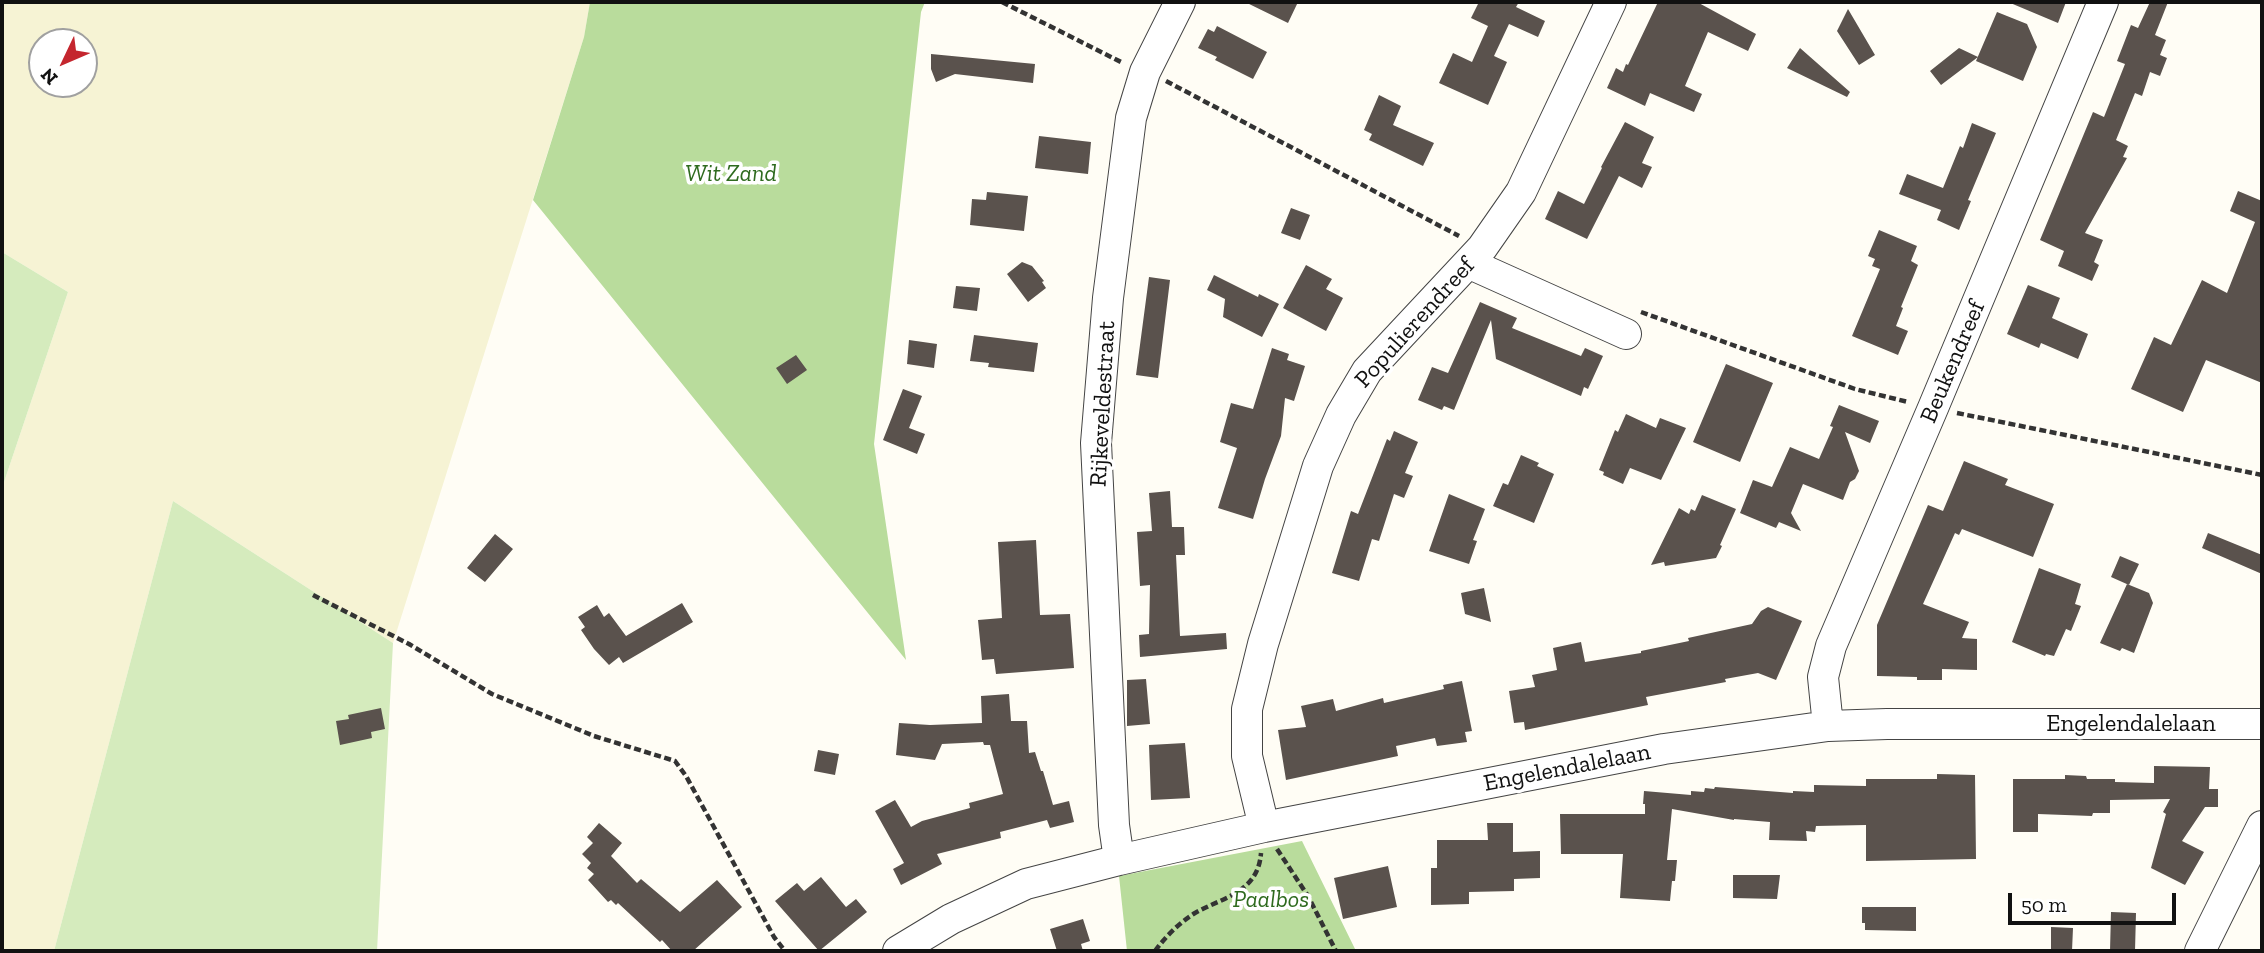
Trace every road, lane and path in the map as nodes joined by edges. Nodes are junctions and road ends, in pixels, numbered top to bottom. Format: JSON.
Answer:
{"nodes":[{"id":1,"x":1002,"y":2,"type":"edge"},
{"id":2,"x":1180,"y":2,"type":"edge"},
{"id":3,"x":1611,"y":2,"type":"edge"},
{"id":4,"x":2103,"y":2,"type":"edge"},
{"id":5,"x":1145,"y":72,"type":"junction"},
{"id":6,"x":1475,"y":256,"type":"junction"},
{"id":7,"x":1628,"y":321,"type":"joint"},
{"id":8,"x":1933,"y":408,"type":"junction"},
{"id":9,"x":2262,"y":475,"type":"edge"},
{"id":10,"x":313,"y":595,"type":"dead end"},
{"id":11,"x":2262,"y":724,"type":"edge"},
{"id":12,"x":1828,"y":726,"type":"junction"},
{"id":13,"x":2262,"y":826,"type":"edge"},
{"id":14,"x":1264,"y":827,"type":"junction"},
{"id":15,"x":1119,"y":860,"type":"junction"},
{"id":16,"x":785,"y":951,"type":"edge"},
{"id":17,"x":898,"y":951,"type":"edge"},
{"id":18,"x":1155,"y":951,"type":"edge"},
{"id":19,"x":1336,"y":951,"type":"edge"},
{"id":20,"x":2200,"y":951,"type":"edge"}],
"edges":[{"from":1,"to":5,"type":"path"},
{"from":2,"to":5,"type":"street","name":"Rijkeveldestraat"},
{"from":3,"to":6,"type":"street","name":"Populierendreef"},
{"from":4,"to":8,"type":"street","name":"Beukendreef"},
{"from":5,"to":6,"type":"path"},
{"from":5,"to":15,"type":"street","name":"Rijkeveldestraat"},
{"from":6,"to":7,"type":"street"},
{"from":6,"to":14,"type":"street","name":"Populierendreef"},
{"from":7,"to":8,"type":"path"},
{"from":8,"to":9,"type":"path"},
{"from":8,"to":12,"type":"street","name":"Beukendreef"},
{"from":10,"to":16,"type":"path"},
{"from":11,"to":12,"type":"street","name":"Engelendalelaan"},
{"from":12,"to":14,"type":"street","name":"Engelendalelaan"},
{"from":13,"to":20,"type":"street"},
{"from":14,"to":15,"type":"street","name":"Engelendalelaan"},
{"from":14,"to":18,"type":"path"},
{"from":14,"to":19,"type":"path"},
{"from":15,"to":17,"type":"street","name":"Engelendalelaan"}]}
